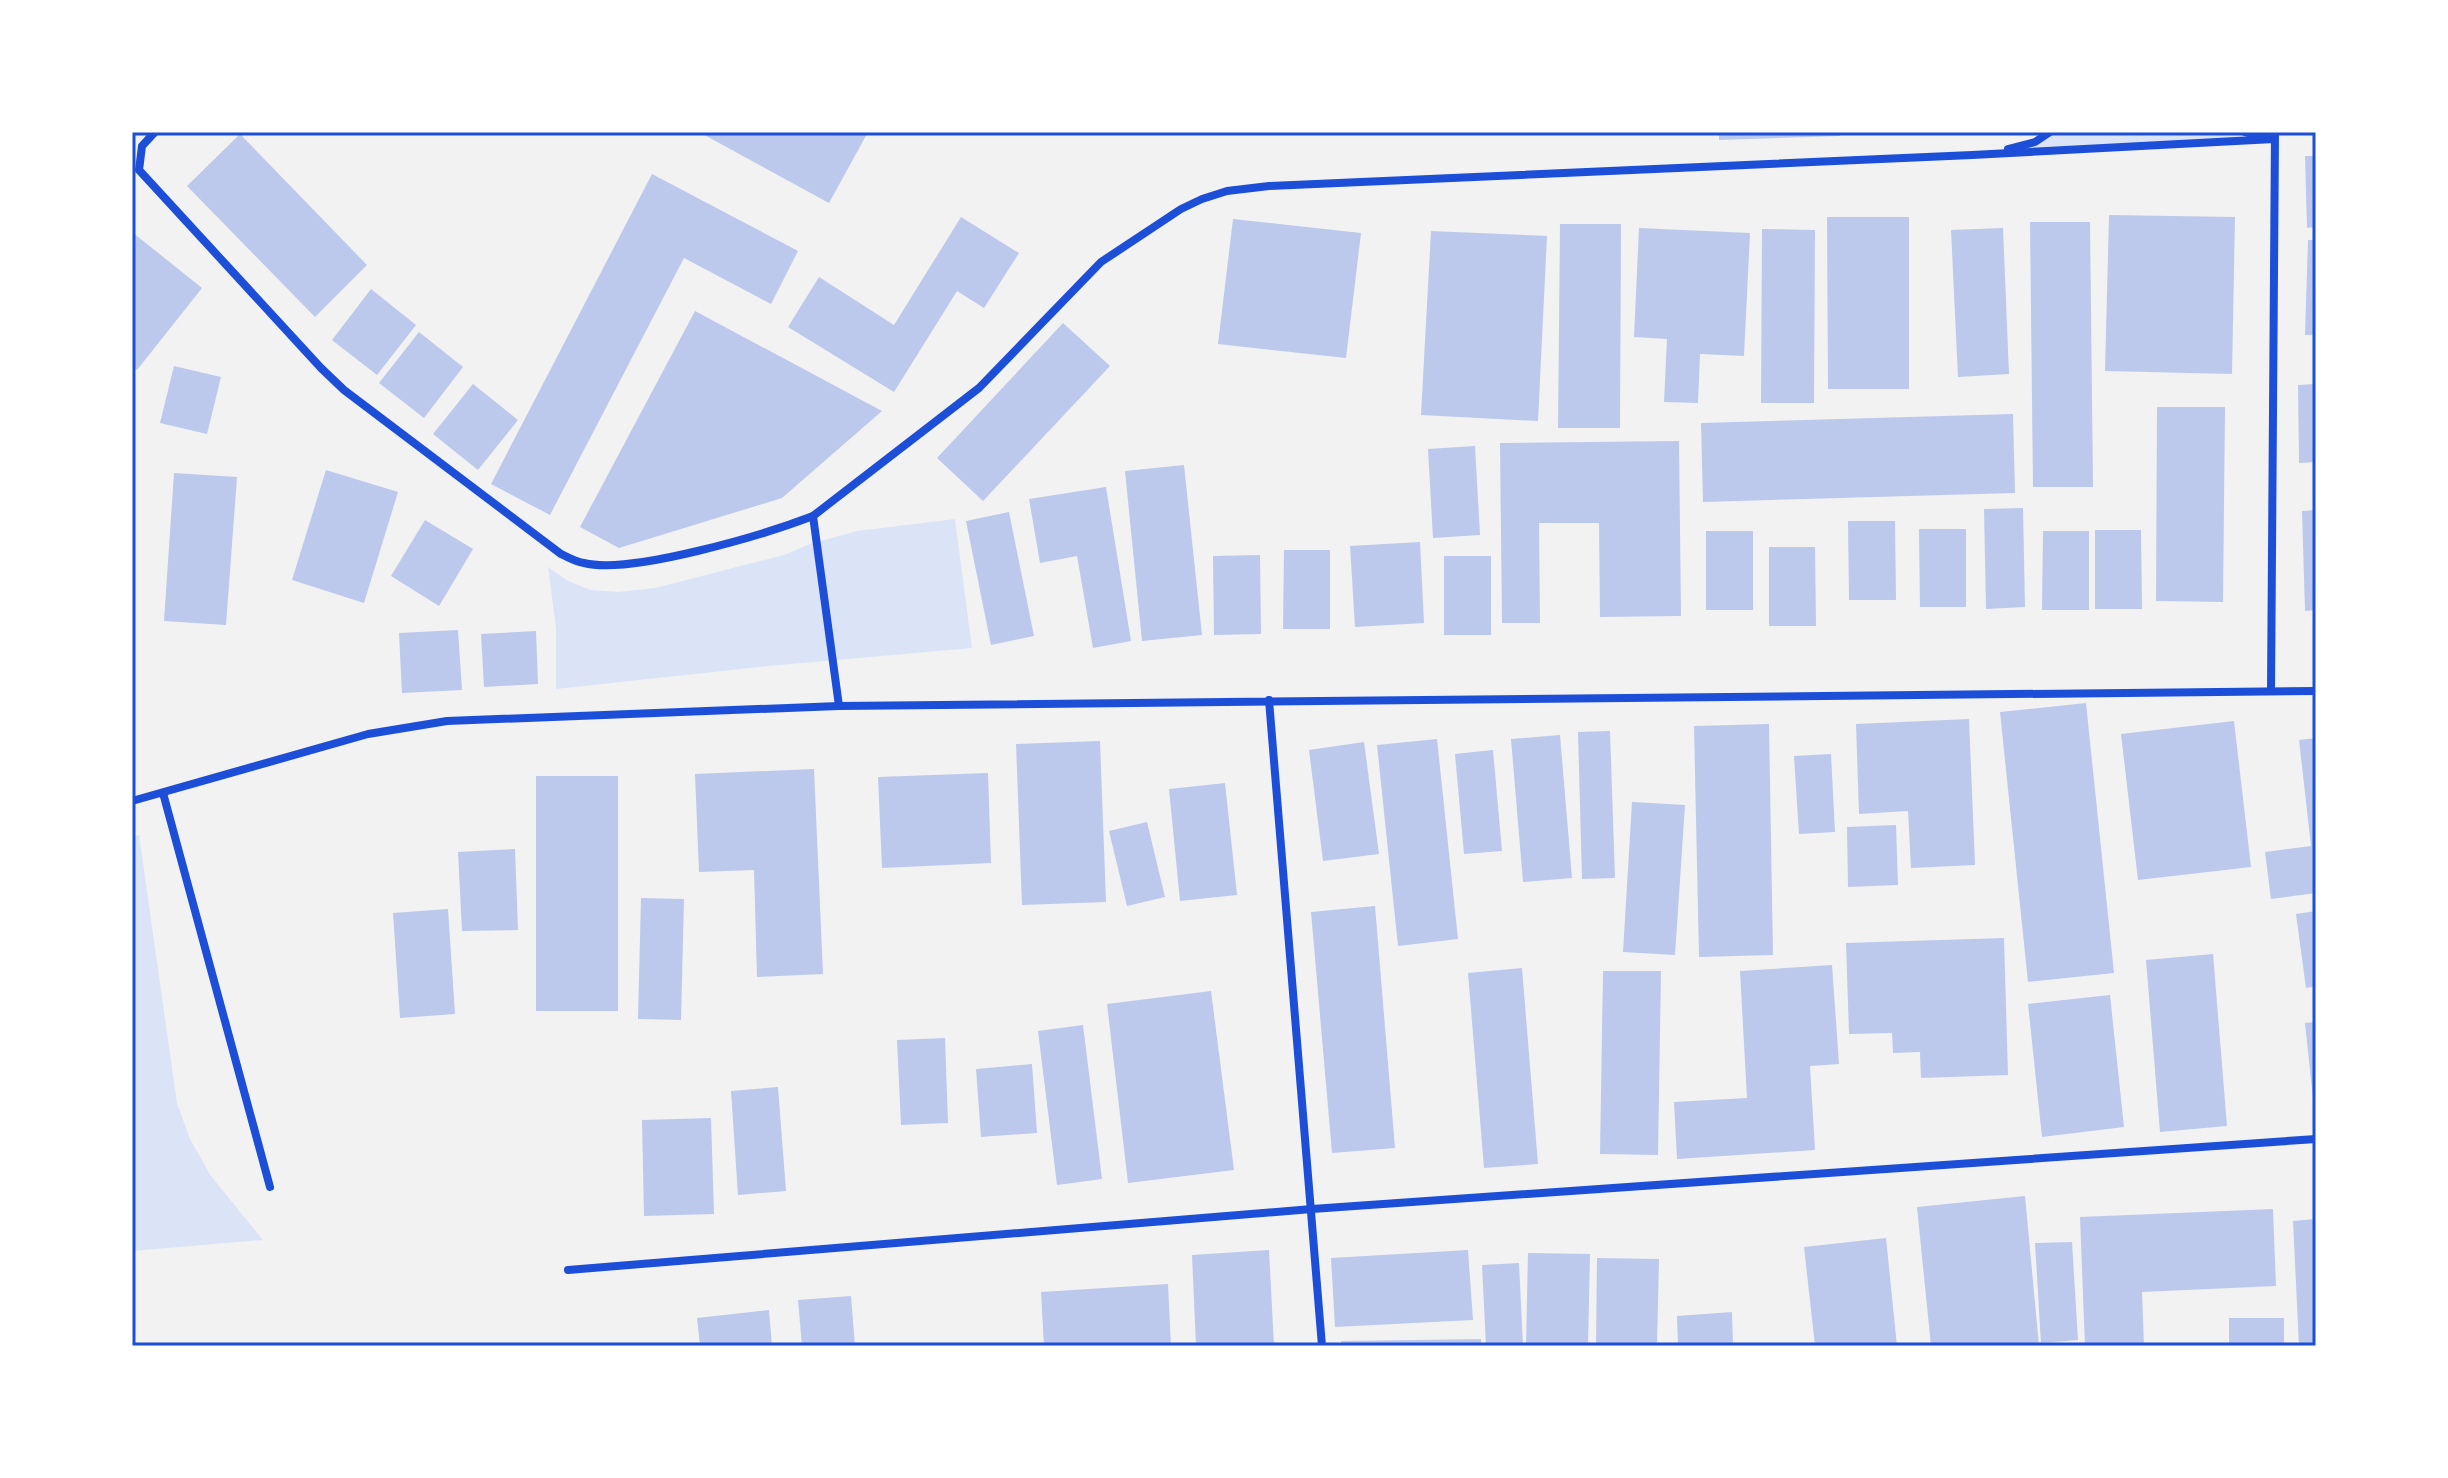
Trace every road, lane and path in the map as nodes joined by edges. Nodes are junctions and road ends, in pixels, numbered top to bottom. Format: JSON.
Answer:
{"nodes":[{"id":1,"x":155,"y":132,"type":"edge"},
{"id":2,"x":2050,"y":132,"type":"edge"},
{"id":3,"x":2245,"y":132,"type":"edge"},
{"id":4,"x":2274,"y":136,"type":"edge"},
{"id":5,"x":1972,"y":155,"type":"junction"},
{"id":6,"x":813,"y":516,"type":"junction"},
{"id":7,"x":2271,"y":691,"type":"junction"},
{"id":8,"x":2316,"y":691,"type":"edge"},
{"id":9,"x":1269,"y":700,"type":"junction"},
{"id":10,"x":839,"y":706,"type":"junction"},
{"id":11,"x":163,"y":793,"type":"junction"},
{"id":12,"x":132,"y":801,"type":"edge"},
{"id":13,"x":2316,"y":1139,"type":"edge"},
{"id":14,"x":270,"y":1187,"type":"dead end"},
{"id":15,"x":1312,"y":1209,"type":"junction"},
{"id":16,"x":568,"y":1270,"type":"dead end"},
{"id":17,"x":1322,"y":1346,"type":"edge"}],
"edges":[{"from":1,"to":6,"type":"street"},
{"from":2,"to":5,"type":"street"},
{"from":3,"to":4,"type":"street"},
{"from":4,"to":5,"type":"street"},
{"from":4,"to":7,"type":"street"},
{"from":5,"to":6,"type":"street"},
{"from":6,"to":10,"type":"street"},
{"from":7,"to":8,"type":"street"},
{"from":7,"to":9,"type":"street"},
{"from":9,"to":10,"type":"street"},
{"from":9,"to":15,"type":"street"},
{"from":10,"to":11,"type":"street"},
{"from":11,"to":12,"type":"street"},
{"from":11,"to":14,"type":"street"},
{"from":13,"to":15,"type":"street"},
{"from":15,"to":16,"type":"street"},
{"from":15,"to":17,"type":"street"}]}
